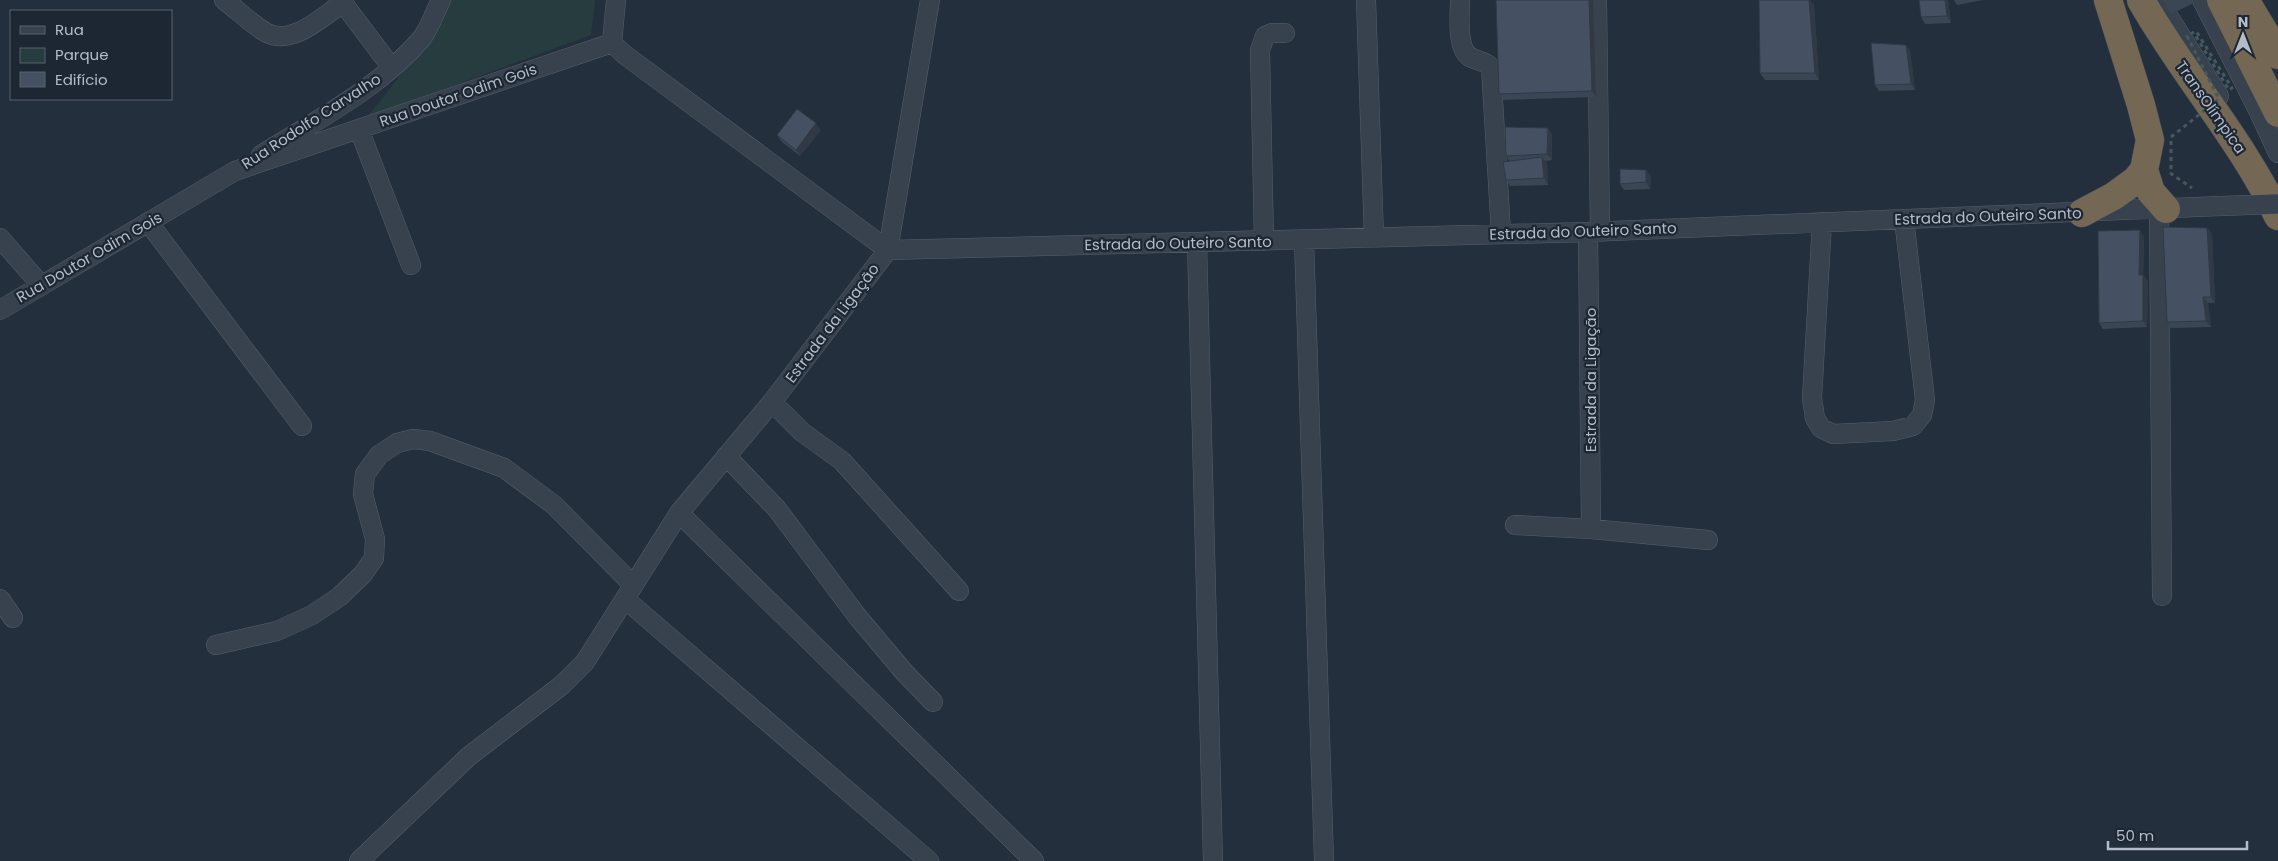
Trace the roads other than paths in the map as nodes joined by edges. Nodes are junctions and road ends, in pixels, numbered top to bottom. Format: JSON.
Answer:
{"nodes":[{"id":1,"x":224,"y":0,"type":"edge"},
{"id":2,"x":441,"y":0,"type":"edge"},
{"id":3,"x":616,"y":0,"type":"edge"},
{"id":4,"x":930,"y":0,"type":"edge"},
{"id":5,"x":1366,"y":0,"type":"edge"},
{"id":6,"x":1460,"y":0,"type":"edge"},
{"id":7,"x":1596,"y":0,"type":"edge"},
{"id":8,"x":2108,"y":0,"type":"edge"},
{"id":9,"x":2141,"y":0,"type":"edge"},
{"id":10,"x":2158,"y":0,"type":"edge"},
{"id":11,"x":2202,"y":0,"type":"edge"},
{"id":12,"x":2221,"y":0,"type":"edge"},
{"id":13,"x":2245,"y":0,"type":"edge"},
{"id":14,"x":343,"y":2,"type":"edge"},
{"id":15,"x":1285,"y":33,"type":"dead end"},
{"id":16,"x":612,"y":43,"type":"junction"},
{"id":17,"x":2278,"y":55,"type":"edge"},
{"id":18,"x":392,"y":68,"type":"junction"},
{"id":19,"x":2278,"y":114,"type":"edge"},
{"id":20,"x":359,"y":129,"type":"junction"},
{"id":21,"x":2278,"y":153,"type":"edge"},
{"id":22,"x":2144,"y":170,"type":"junction"},
{"id":23,"x":235,"y":172,"type":"junction"},
{"id":24,"x":2278,"y":192,"type":"edge"},
{"id":25,"x":2278,"y":204,"type":"edge"},
{"id":26,"x":2162,"y":209,"type":"junction"},
{"id":27,"x":2082,"y":212,"type":"junction"},
{"id":28,"x":2278,"y":216,"type":"edge"},
{"id":29,"x":1904,"y":219,"type":"junction"},
{"id":30,"x":148,"y":222,"type":"junction"},
{"id":31,"x":1822,"y":222,"type":"junction"},
{"id":32,"x":1594,"y":231,"type":"junction"},
{"id":33,"x":1501,"y":234,"type":"junction"},
{"id":34,"x":0,"y":238,"type":"edge"},
{"id":35,"x":1374,"y":238,"type":"junction"},
{"id":36,"x":1304,"y":240,"type":"junction"},
{"id":37,"x":1264,"y":241,"type":"junction"},
{"id":38,"x":1197,"y":243,"type":"junction"},
{"id":39,"x":888,"y":250,"type":"junction"},
{"id":40,"x":411,"y":265,"type":"dead end"},
{"id":41,"x":41,"y":285,"type":"junction"},
{"id":42,"x":0,"y":310,"type":"edge"},
{"id":43,"x":772,"y":402,"type":"junction"},
{"id":44,"x":302,"y":426,"type":"dead end"},
{"id":45,"x":726,"y":456,"type":"junction"},
{"id":46,"x":679,"y":513,"type":"junction"},
{"id":47,"x":1515,"y":525,"type":"dead end"},
{"id":48,"x":1591,"y":529,"type":"junction"},
{"id":49,"x":1708,"y":540,"type":"dead end"},
{"id":50,"x":959,"y":591,"type":"dead end"},
{"id":51,"x":629,"y":592,"type":"junction"},
{"id":52,"x":2162,"y":596,"type":"dead end"},
{"id":53,"x":0,"y":599,"type":"edge"},
{"id":54,"x":13,"y":618,"type":"dead end"},
{"id":55,"x":216,"y":645,"type":"dead end"},
{"id":56,"x":933,"y":702,"type":"dead end"},
{"id":57,"x":360,"y":861,"type":"edge"},
{"id":58,"x":929,"y":861,"type":"edge"},
{"id":59,"x":1034,"y":861,"type":"edge"},
{"id":60,"x":1213,"y":861,"type":"edge"},
{"id":61,"x":1324,"y":861,"type":"edge"}],
"edges":[{"from":1,"to":14,"type":"street"},
{"from":2,"to":18,"type":"street","name":"Rua Rodolfo Carvalho"},
{"from":3,"to":16,"type":"street"},
{"from":4,"to":39,"type":"street","name":"Estrada da Ligação"},
{"from":5,"to":35,"type":"street"},
{"from":6,"to":33,"type":"street"},
{"from":7,"to":32,"type":"street","name":"Estrada da Ligação"},
{"from":8,"to":22,"type":"highway"},
{"from":9,"to":28,"type":"highway","name":"TransOlímpica"},
{"from":10,"to":24,"type":"street","name":"TransOlímpica"},
{"from":11,"to":21,"type":"street"},
{"from":12,"to":19,"type":"highway"},
{"from":13,"to":17,"type":"highway"},
{"from":14,"to":18,"type":"street"},
{"from":15,"to":37,"type":"street"},
{"from":16,"to":20,"type":"street","name":"Rua Doutor Odim Gois"},
{"from":16,"to":39,"type":"street"},
{"from":18,"to":23,"type":"street","name":"Rua Rodolfo Carvalho"},
{"from":20,"to":23,"type":"street","name":"Rua Doutor Odim Gois"},
{"from":20,"to":40,"type":"street"},
{"from":22,"to":26,"type":"highway"},
{"from":22,"to":27,"type":"highway"},
{"from":23,"to":30,"type":"street","name":"Rua Doutor Odim Gois"},
{"from":25,"to":26,"type":"street","name":"Estrada do Outeiro Santo","bridge":true},
{"from":26,"to":27,"type":"street","name":"Estrada do Outeiro Santo"},
{"from":26,"to":52,"type":"street"},
{"from":27,"to":29,"type":"street","name":"Estrada do Outeiro Santo"},
{"from":29,"to":31,"type":"street","name":"Estrada do Outeiro Santo"},
{"from":29,"to":31,"type":"street"},
{"from":30,"to":41,"type":"street","name":"Rua Doutor Odim Gois"},
{"from":30,"to":44,"type":"street"},
{"from":31,"to":32,"type":"street","name":"Estrada do Outeiro Santo"},
{"from":32,"to":33,"type":"street","name":"Estrada do Outeiro Santo"},
{"from":32,"to":48,"type":"street","name":"Estrada da Ligação"},
{"from":33,"to":35,"type":"street","name":"Estrada do Outeiro Santo"},
{"from":34,"to":41,"type":"street"},
{"from":35,"to":36,"type":"street","name":"Estrada do Outeiro Santo"},
{"from":36,"to":37,"type":"street","name":"Estrada do Outeiro Santo"},
{"from":36,"to":61,"type":"street"},
{"from":37,"to":38,"type":"street","name":"Estrada do Outeiro Santo"},
{"from":38,"to":39,"type":"street","name":"Estrada do Outeiro Santo"},
{"from":38,"to":60,"type":"street"},
{"from":39,"to":43,"type":"street","name":"Estrada da Ligação"},
{"from":41,"to":42,"type":"street","name":"Rua Doutor Odim Gois"},
{"from":43,"to":45,"type":"street","name":"Estrada da Ligação"},
{"from":43,"to":50,"type":"street"},
{"from":45,"to":46,"type":"street","name":"Estrada da Ligação"},
{"from":45,"to":56,"type":"street"},
{"from":46,"to":51,"type":"street","name":"Estrada da Ligação"},
{"from":46,"to":59,"type":"street"},
{"from":47,"to":48,"type":"street"},
{"from":48,"to":49,"type":"street"},
{"from":51,"to":55,"type":"street"},
{"from":51,"to":57,"type":"street","name":"Estrada da Ligação"},
{"from":51,"to":58,"type":"street"},
{"from":53,"to":54,"type":"street"}]}
